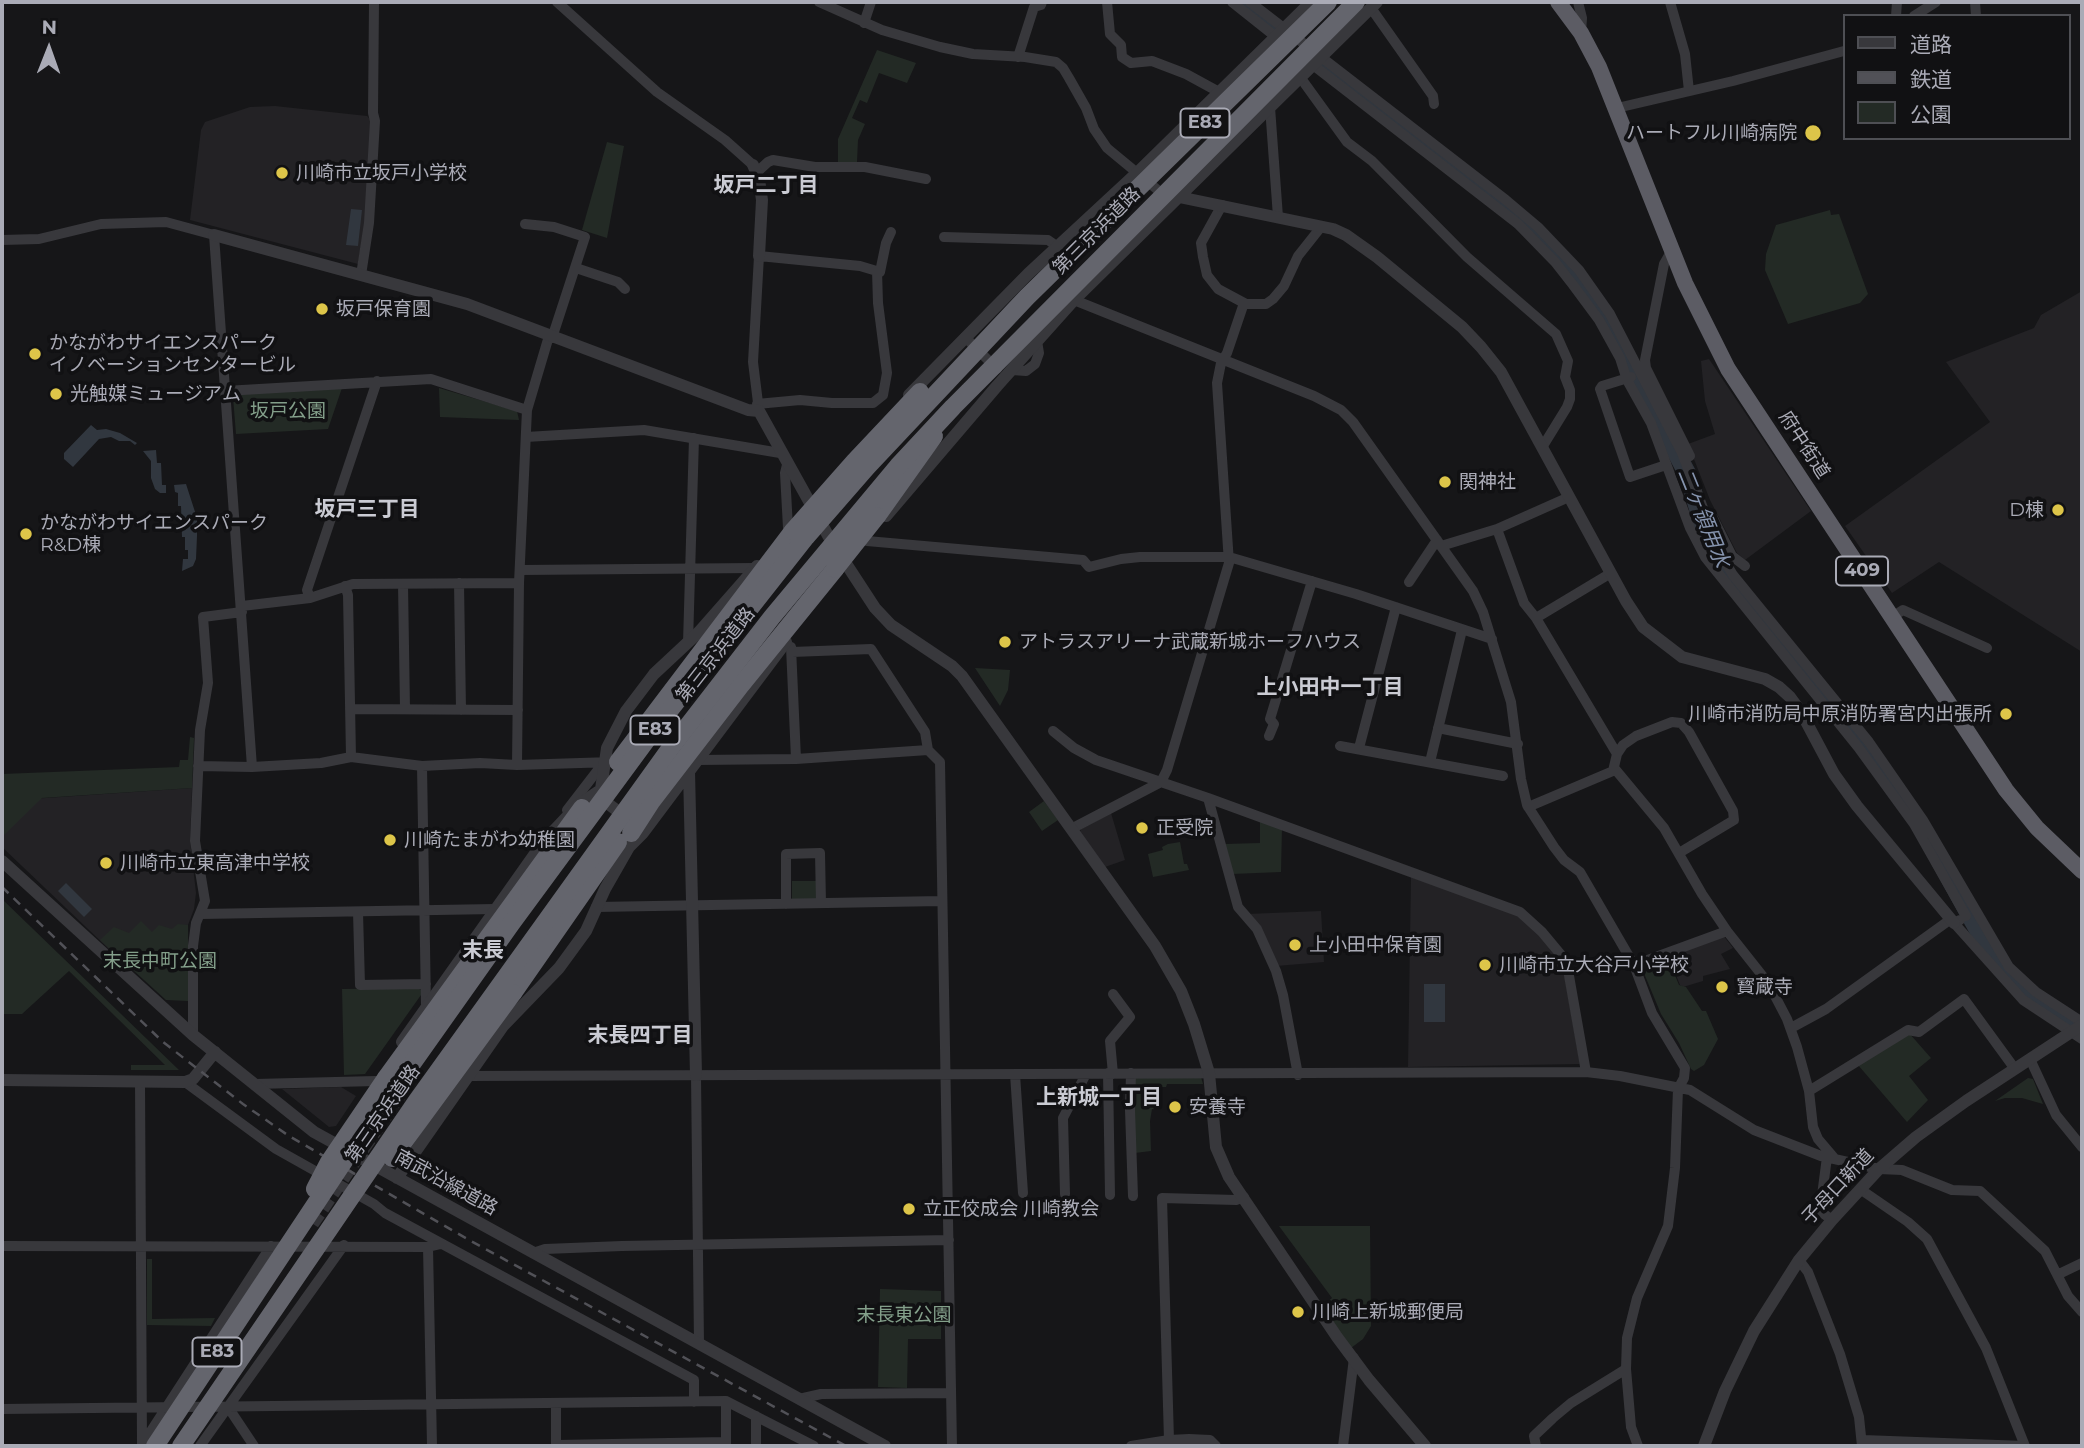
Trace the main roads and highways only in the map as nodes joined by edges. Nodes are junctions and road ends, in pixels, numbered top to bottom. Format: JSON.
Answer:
{"nodes":[{"id":1,"x":1330,"y":2,"type":"edge"},
{"id":2,"x":1558,"y":2,"type":"edge"},
{"id":3,"x":1368,"y":4,"type":"edge"},
{"id":4,"x":1027,"y":297,"type":"junction"},
{"id":5,"x":953,"y":407,"type":"junction"},
{"id":6,"x":618,"y":765,"type":"road end"},
{"id":7,"x":651,"y":802,"type":"junction"},
{"id":8,"x":613,"y":807,"type":"road end"},
{"id":9,"x":583,"y":808,"type":"road end"},
{"id":10,"x":2082,"y":871,"type":"edge"},
{"id":11,"x":286,"y":1261,"type":"junction"},
{"id":12,"x":155,"y":1446,"type":"edge"},
{"id":13,"x":181,"y":1446,"type":"edge"}],
"edges":[{"from":1,"to":4,"type":"highway","name":"第三京浜道路","number":"E83","bridge":true},
{"from":2,"to":10,"type":"highway","name":"府中街道","number":"409"},
{"from":3,"to":5,"type":"highway","name":"第三京浜道路","number":"E83","bridge":true},
{"from":4,"to":6,"type":"highway","bridge":true},
{"from":4,"to":11,"type":"highway","name":"第三京浜道路","number":"E83","bridge":true},
{"from":5,"to":7,"type":"highway","bridge":true},
{"from":5,"to":11,"type":"highway","name":"第三京浜道路","number":"E83","bridge":true},
{"from":7,"to":8,"type":"highway"},
{"from":7,"to":11,"type":"highway","bridge":true},
{"from":9,"to":11,"type":"highway","bridge":true},
{"from":11,"to":12,"type":"highway","name":"第三京浜道路","number":"E83","bridge":true},
{"from":11,"to":13,"type":"highway","name":"第三京浜道路","number":"E83","bridge":true}]}
